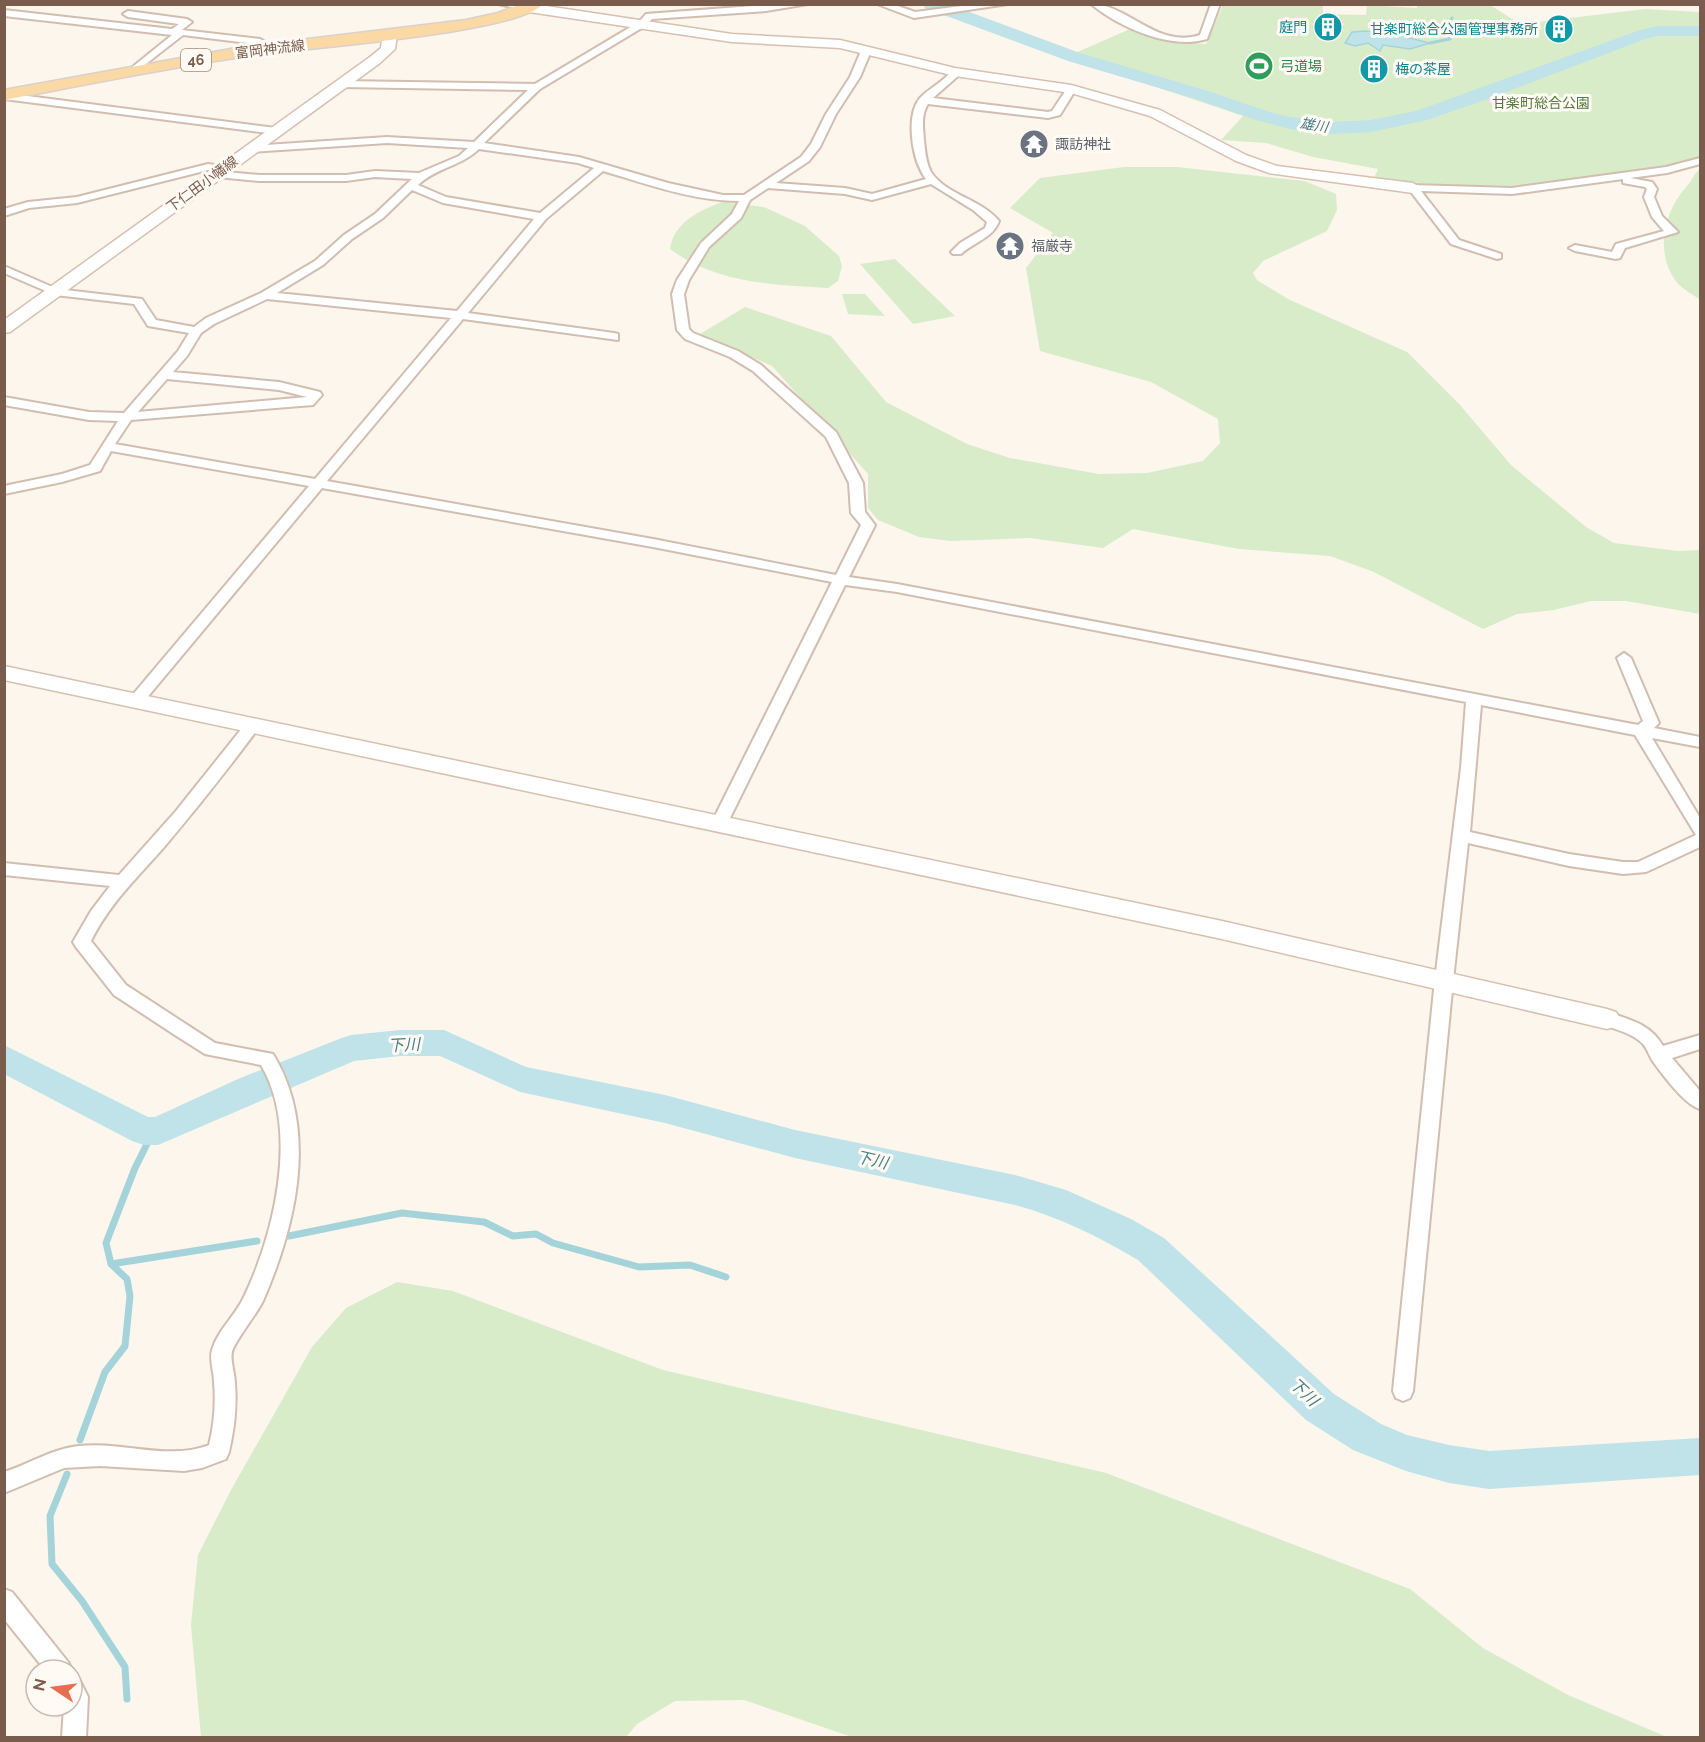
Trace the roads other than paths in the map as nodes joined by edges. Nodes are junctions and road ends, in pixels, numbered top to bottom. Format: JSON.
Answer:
{"nodes":[{"id":1,"x":9,"y":4,"type":"edge"},
{"id":2,"x":153,"y":4,"type":"edge"},
{"id":3,"x":502,"y":4,"type":"edge"},
{"id":4,"x":804,"y":4,"type":"edge"},
{"id":5,"x":881,"y":4,"type":"edge"},
{"id":6,"x":1004,"y":4,"type":"edge"},
{"id":7,"x":1095,"y":4,"type":"edge"},
{"id":8,"x":1216,"y":4,"type":"edge"},
{"id":9,"x":532,"y":6,"type":"edge"},
{"id":10,"x":4,"y":11,"type":"edge"},
{"id":11,"x":120,"y":13,"type":"dead end"},
{"id":12,"x":137,"y":15,"type":"junction"},
{"id":13,"x":642,"y":24,"type":"junction"},
{"id":14,"x":125,"y":25,"type":"junction"},
{"id":15,"x":177,"y":32,"type":"junction"},
{"id":16,"x":390,"y":34,"type":"junction"},
{"id":17,"x":270,"y":48,"type":"junction"},
{"id":18,"x":867,"y":51,"type":"junction"},
{"id":19,"x":133,"y":71,"type":"junction"},
{"id":20,"x":955,"y":72,"type":"junction"},
{"id":21,"x":341,"y":84,"type":"junction"},
{"id":22,"x":537,"y":87,"type":"junction"},
{"id":23,"x":1071,"y":89,"type":"junction"},
{"id":24,"x":4,"y":95,"type":"edge"},
{"id":25,"x":924,"y":100,"type":"junction"},
{"id":26,"x":276,"y":131,"type":"junction"},
{"id":27,"x":475,"y":145,"type":"junction"},
{"id":28,"x":251,"y":149,"type":"junction"},
{"id":29,"x":1701,"y":161,"type":"edge"},
{"id":30,"x":600,"y":168,"type":"junction"},
{"id":31,"x":221,"y":171,"type":"junction"},
{"id":32,"x":421,"y":176,"type":"junction"},
{"id":33,"x":933,"y":180,"type":"junction"},
{"id":34,"x":1590,"y":180,"type":"junction"},
{"id":35,"x":765,"y":184,"type":"junction"},
{"id":36,"x":411,"y":186,"type":"junction"},
{"id":37,"x":1413,"y":188,"type":"junction"},
{"id":38,"x":746,"y":198,"type":"junction"},
{"id":39,"x":4,"y":213,"type":"edge"},
{"id":40,"x":542,"y":217,"type":"junction"},
{"id":41,"x":1575,"y":248,"type":"dead end"},
{"id":42,"x":957,"y":252,"type":"dead end"},
{"id":43,"x":1497,"y":256,"type":"dead end"},
{"id":44,"x":4,"y":269,"type":"edge"},
{"id":45,"x":55,"y":292,"type":"junction"},
{"id":46,"x":265,"y":295,"type":"junction"},
{"id":47,"x":460,"y":315,"type":"junction"},
{"id":48,"x":4,"y":328,"type":"edge"},
{"id":49,"x":196,"y":331,"type":"junction"},
{"id":50,"x":614,"y":337,"type":"dead end"},
{"id":51,"x":164,"y":375,"type":"junction"},
{"id":52,"x":4,"y":401,"type":"edge"},
{"id":53,"x":127,"y":417,"type":"junction"},
{"id":54,"x":107,"y":446,"type":"junction"},
{"id":55,"x":318,"y":484,"type":"junction"},
{"id":56,"x":4,"y":490,"type":"edge"},
{"id":57,"x":842,"y":580,"type":"junction"},
{"id":58,"x":1624,"y":658,"type":"dead end"},
{"id":59,"x":4,"y":674,"type":"edge"},
{"id":60,"x":1474,"y":698,"type":"junction"},
{"id":61,"x":135,"y":702,"type":"junction"},
{"id":62,"x":252,"y":726,"type":"junction"},
{"id":63,"x":1640,"y":731,"type":"junction"},
{"id":64,"x":1701,"y":742,"type":"edge"},
{"id":65,"x":719,"y":824,"type":"junction"},
{"id":66,"x":1701,"y":831,"type":"edge"},
{"id":67,"x":1461,"y":836,"type":"junction"},
{"id":68,"x":1701,"y":840,"type":"edge"},
{"id":69,"x":4,"y":869,"type":"edge"},
{"id":70,"x":122,"y":881,"type":"junction"},
{"id":71,"x":1444,"y":980,"type":"junction"},
{"id":72,"x":1607,"y":1019,"type":"joint"},
{"id":73,"x":1701,"y":1042,"type":"edge"},
{"id":74,"x":1659,"y":1055,"type":"junction"},
{"id":75,"x":1701,"y":1101,"type":"edge"},
{"id":76,"x":1403,"y":1391,"type":"dead end"},
{"id":77,"x":6,"y":1486,"type":"edge"},
{"id":78,"x":4,"y":1600,"type":"edge"},
{"id":79,"x":50,"y":1658,"type":"edge"},
{"id":80,"x":75,"y":1718,"type":"edge"},
{"id":81,"x":74,"y":1737,"type":"edge"}],
"edges":[{"from":1,"to":10,"type":"street"},
{"from":2,"to":12,"type":"street"},
{"from":3,"to":9,"type":"street"},
{"from":4,"to":13,"type":"street"},
{"from":5,"to":6,"type":"street"},
{"from":7,"to":8,"type":"street"},
{"from":9,"to":13,"type":"street"},
{"from":9,"to":16,"type":"main road","name":"富岡神流線","number":"46"},
{"from":10,"to":14,"type":"street"},
{"from":11,"to":12,"type":"street"},
{"from":12,"to":14,"type":"street"},
{"from":12,"to":15,"type":"street"},
{"from":13,"to":18,"type":"street"},
{"from":13,"to":22,"type":"street"},
{"from":14,"to":15,"type":"street"},
{"from":15,"to":17,"type":"street"},
{"from":15,"to":19,"type":"street"},
{"from":16,"to":17,"type":"main road","name":"富岡神流線","number":"46"},
{"from":16,"to":21,"type":"street","name":"下仁田小幡線"},
{"from":17,"to":19,"type":"main road","name":"富岡神流線","number":"46"},
{"from":18,"to":20,"type":"street"},
{"from":18,"to":35,"type":"street"},
{"from":19,"to":24,"type":"main road","name":"富岡神流線","number":"46"},
{"from":20,"to":23,"type":"street"},
{"from":20,"to":25,"type":"street"},
{"from":21,"to":22,"type":"street"},
{"from":21,"to":26,"type":"street","name":"下仁田小幡線"},
{"from":22,"to":27,"type":"street"},
{"from":23,"to":25,"type":"street"},
{"from":23,"to":37,"type":"street"},
{"from":24,"to":26,"type":"street"},
{"from":25,"to":33,"type":"street"},
{"from":26,"to":28,"type":"street","name":"下仁田小幡線"},
{"from":27,"to":28,"type":"street"},
{"from":27,"to":30,"type":"street"},
{"from":27,"to":32,"type":"street"},
{"from":28,"to":31,"type":"street","name":"下仁田小幡線"},
{"from":29,"to":34,"type":"street"},
{"from":30,"to":38,"type":"street"},
{"from":30,"to":40,"type":"street"},
{"from":31,"to":32,"type":"street"},
{"from":31,"to":39,"type":"street"},
{"from":31,"to":45,"type":"street","name":"下仁田小幡線"},
{"from":32,"to":36,"type":"street"},
{"from":33,"to":35,"type":"street"},
{"from":33,"to":42,"type":"street"},
{"from":34,"to":37,"type":"street"},
{"from":34,"to":41,"type":"street"},
{"from":35,"to":38,"type":"street"},
{"from":36,"to":40,"type":"street"},
{"from":36,"to":46,"type":"street"},
{"from":37,"to":43,"type":"street"},
{"from":38,"to":57,"type":"street"},
{"from":40,"to":47,"type":"street"},
{"from":44,"to":45,"type":"street"},
{"from":45,"to":48,"type":"street","name":"下仁田小幡線"},
{"from":45,"to":49,"type":"street"},
{"from":46,"to":47,"type":"street"},
{"from":46,"to":49,"type":"street"},
{"from":47,"to":50,"type":"street"},
{"from":47,"to":55,"type":"street"},
{"from":49,"to":51,"type":"street"},
{"from":51,"to":53,"type":"street"},
{"from":51,"to":53,"type":"street"},
{"from":52,"to":53,"type":"street"},
{"from":53,"to":54,"type":"street"},
{"from":54,"to":55,"type":"street"},
{"from":54,"to":56,"type":"street"},
{"from":55,"to":57,"type":"street"},
{"from":55,"to":61,"type":"street"},
{"from":57,"to":60,"type":"street"},
{"from":57,"to":65,"type":"street"},
{"from":58,"to":63,"type":"street"},
{"from":59,"to":61,"type":"street"},
{"from":60,"to":63,"type":"street"},
{"from":60,"to":67,"type":"street"},
{"from":61,"to":62,"type":"street"},
{"from":62,"to":65,"type":"street"},
{"from":62,"to":70,"type":"street"},
{"from":63,"to":64,"type":"street"},
{"from":63,"to":66,"type":"street"},
{"from":65,"to":71,"type":"street"},
{"from":67,"to":68,"type":"street"},
{"from":67,"to":71,"type":"street"},
{"from":69,"to":70,"type":"street"},
{"from":70,"to":77,"type":"street"},
{"from":71,"to":72,"type":"street"},
{"from":71,"to":76,"type":"street"},
{"from":72,"to":74,"type":"street"},
{"from":73,"to":74,"type":"street"},
{"from":74,"to":75,"type":"street"},
{"from":78,"to":79,"type":"street"},
{"from":80,"to":81,"type":"street"}]}
